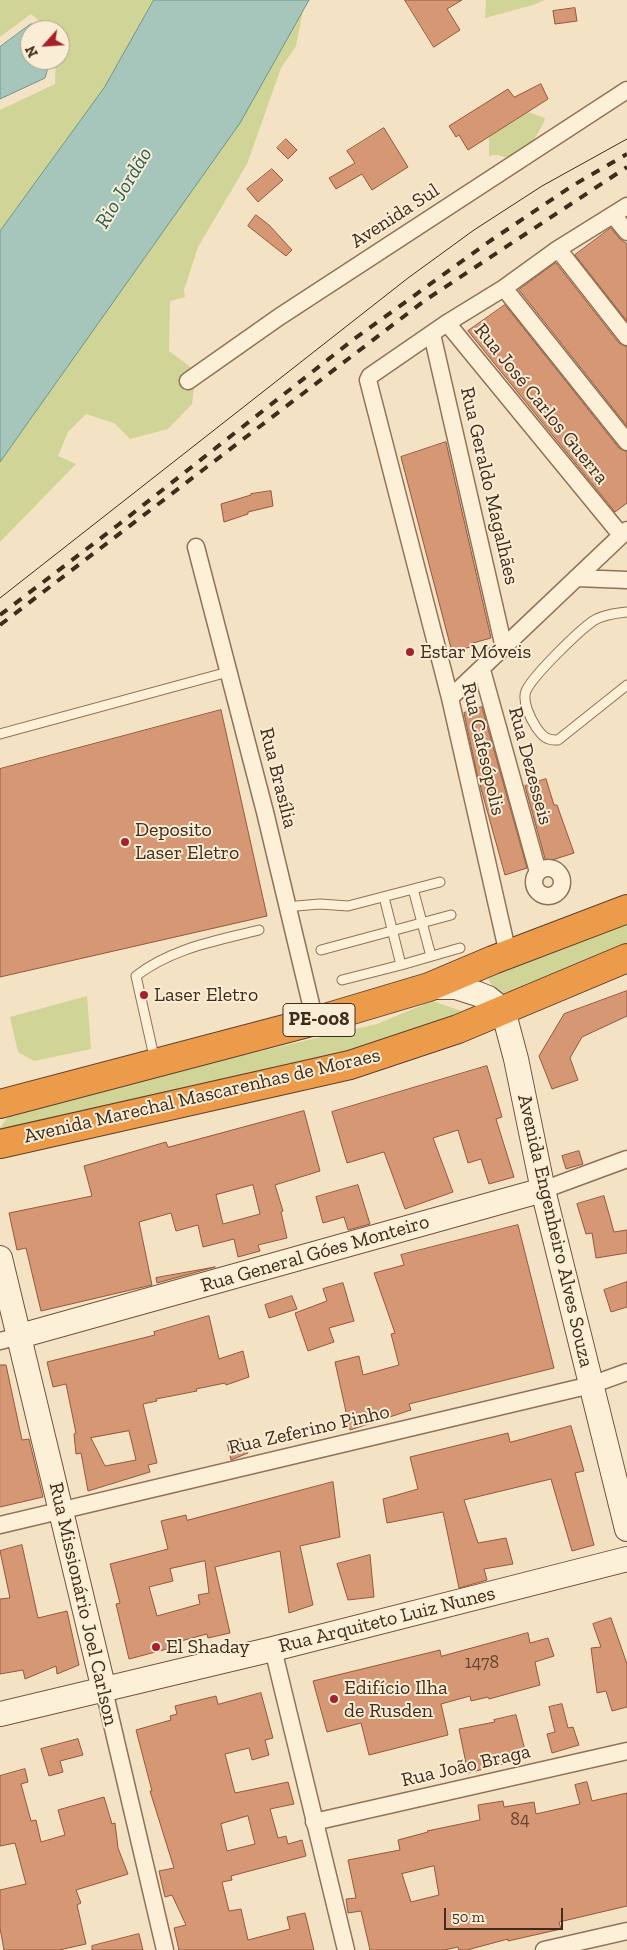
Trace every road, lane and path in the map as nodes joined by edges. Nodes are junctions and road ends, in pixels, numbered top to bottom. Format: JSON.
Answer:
{"nodes":[{"id":1,"x":627,"y":90,"type":"edge"},
{"id":2,"x":620,"y":211,"type":"edge"},
{"id":3,"x":627,"y":232,"type":"edge"},
{"id":4,"x":558,"y":249,"type":"junction"},
{"id":5,"x":504,"y":288,"type":"junction"},
{"id":6,"x":447,"y":323,"type":"junction"},
{"id":7,"x":432,"y":334,"type":"junction"},
{"id":8,"x":627,"y":337,"type":"edge"},
{"id":9,"x":188,"y":381,"type":"dead end"},
{"id":10,"x":627,"y":442,"type":"edge"},
{"id":11,"x":624,"y":532,"type":"edge"},
{"id":12,"x":196,"y":547,"type":"dead end"},
{"id":13,"x":576,"y":578,"type":"junction"},
{"id":14,"x":627,"y":580,"type":"edge"},
{"id":15,"x":627,"y":612,"type":"edge"},
{"id":16,"x":504,"y":648,"type":"junction"},
{"id":17,"x":482,"y":670,"type":"junction"},
{"id":18,"x":228,"y":672,"type":"junction"},
{"id":19,"x":627,"y":685,"type":"edge"},
{"id":20,"x":450,"y":698,"type":"junction"},
{"id":21,"x":0,"y":734,"type":"edge"},
{"id":22,"x":538,"y":872,"type":"dead end"},
{"id":23,"x":440,"y":882,"type":"dead end"},
{"id":24,"x":413,"y":890,"type":"junction"},
{"id":25,"x":627,"y":896,"type":"edge"},
{"id":26,"x":384,"y":898,"type":"junction"},
{"id":27,"x":292,"y":907,"type":"junction"},
{"id":28,"x":627,"y":909,"type":"edge"},
{"id":29,"x":451,"y":915,"type":"dead end"},
{"id":30,"x":601,"y":920,"type":"junction"},
{"id":31,"x":422,"y":922,"type":"junction"},
{"id":32,"x":259,"y":930,"type":"dead end"},
{"id":33,"x":393,"y":930,"type":"junction"},
{"id":34,"x":460,"y":948,"type":"dead end"},
{"id":35,"x":321,"y":950,"type":"dead end"},
{"id":36,"x":508,"y":954,"type":"junction"},
{"id":37,"x":431,"y":956,"type":"junction"},
{"id":38,"x":627,"y":958,"type":"edge"},
{"id":39,"x":401,"y":965,"type":"junction"},
{"id":40,"x":342,"y":980,"type":"dead end"},
{"id":41,"x":429,"y":987,"type":"junction"},
{"id":42,"x":503,"y":1010,"type":"junction"},
{"id":43,"x":314,"y":1021,"type":"junction"},
{"id":44,"x":155,"y":1062,"type":"junction"},
{"id":45,"x":0,"y":1104,"type":"edge"},
{"id":46,"x":0,"y":1144,"type":"edge"},
{"id":47,"x":627,"y":1159,"type":"edge"},
{"id":48,"x":543,"y":1190,"type":"junction"},
{"id":49,"x":0,"y":1258,"type":"edge"},
{"id":50,"x":10,"y":1339,"type":"edge"},
{"id":51,"x":627,"y":1372,"type":"edge"},
{"id":52,"x":591,"y":1385,"type":"junction"},
{"id":53,"x":61,"y":1510,"type":"junction"},
{"id":54,"x":0,"y":1524,"type":"edge"},
{"id":55,"x":627,"y":1529,"type":"edge"},
{"id":56,"x":627,"y":1560,"type":"edge"},
{"id":57,"x":273,"y":1649,"type":"junction"},
{"id":58,"x":104,"y":1690,"type":"junction"},
{"id":59,"x":0,"y":1714,"type":"edge"},
{"id":60,"x":627,"y":1751,"type":"edge"},
{"id":61,"x":314,"y":1822,"type":"junction"},
{"id":62,"x":627,"y":1931,"type":"edge"},
{"id":63,"x":165,"y":1950,"type":"edge"},
{"id":64,"x":346,"y":1950,"type":"edge"},
{"id":65,"x":544,"y":1950,"type":"edge"}],
"edges":[{"from":1,"to":9,"type":"street","name":"Avenida Sul"},
{"from":2,"to":3,"type":"street"},
{"from":2,"to":4,"type":"street"},
{"from":4,"to":5,"type":"street"},
{"from":4,"to":8,"type":"street"},
{"from":5,"to":6,"type":"street"},
{"from":5,"to":10,"type":"street"},
{"from":6,"to":7,"type":"street"},
{"from":6,"to":11,"type":"street","name":"Rua José Carlos Guerra"},
{"from":7,"to":16,"type":"street","name":"Rua Geraldo Magalhães"},
{"from":7,"to":20,"type":"street","name":"Rua Cafesópolis"},
{"from":11,"to":13,"type":"street"},
{"from":12,"to":18,"type":"street","name":"Rua Brasília"},
{"from":13,"to":14,"type":"street"},
{"from":13,"to":16,"type":"street"},
{"from":15,"to":19,"type":"lane"},
{"from":16,"to":17,"type":"street"},
{"from":17,"to":20,"type":"street"},
{"from":17,"to":22,"type":"street","name":"Rua Dezesseis"},
{"from":18,"to":21,"type":"lane"},
{"from":18,"to":27,"type":"street","name":"Rua Brasília"},
{"from":20,"to":36,"type":"street","name":"Rua Cafesópolis"},
{"from":23,"to":24,"type":"lane"},
{"from":24,"to":26,"type":"lane"},
{"from":24,"to":31,"type":"lane"},
{"from":25,"to":30,"type":"street"},
{"from":26,"to":27,"type":"lane"},
{"from":26,"to":33,"type":"lane"},
{"from":27,"to":43,"type":"street","name":"Rua Brasília"},
{"from":28,"to":30,"type":"highway","name":"Avenida Marechal Mascarenhas de Moraes","number":"PE-008"},
{"from":29,"to":31,"type":"lane"},
{"from":30,"to":36,"type":"highway","name":"Avenida Marechal Mascarenhas de Moraes","number":"PE-008"},
{"from":31,"to":33,"type":"lane"},
{"from":31,"to":37,"type":"lane"},
{"from":32,"to":44,"type":"lane"},
{"from":33,"to":35,"type":"lane"},
{"from":33,"to":39,"type":"lane"},
{"from":34,"to":37,"type":"lane"},
{"from":36,"to":41,"type":"highway","name":"Avenida Marechal Mascarenhas de Moraes","number":"PE-008"},
{"from":37,"to":39,"type":"lane"},
{"from":38,"to":42,"type":"highway","name":"Avenida Marechal Mascarenhas de Moraes","number":"PE-008"},
{"from":39,"to":40,"type":"lane"},
{"from":41,"to":42,"type":"main road"},
{"from":41,"to":43,"type":"highway","name":"Avenida Marechal Mascarenhas de Moraes","number":"PE-008"},
{"from":42,"to":46,"type":"highway","name":"Avenida Marechal Mascarenhas de Moraes","number":"PE-008"},
{"from":42,"to":48,"type":"main road","name":"Avenida Engenheiro Alves Souza"},
{"from":43,"to":44,"type":"highway","name":"Avenida Marechal Mascarenhas de Moraes","number":"PE-008"},
{"from":44,"to":45,"type":"highway","name":"Avenida Marechal Mascarenhas de Moraes","number":"PE-008"},
{"from":47,"to":48,"type":"street","name":"Rua General Góes Monteiro"},
{"from":48,"to":50,"type":"main road","name":"Rua General Góes Monteiro"},
{"from":48,"to":52,"type":"main road","name":"Avenida Engenheiro Alves Souza"},
{"from":49,"to":50,"type":"main road","name":"Rua Missionário Joel Carlson"},
{"from":50,"to":53,"type":"main road","name":"Rua Missionário Joel Carlson"},
{"from":51,"to":52,"type":"street","name":"Rua Zeferino Pinho"},
{"from":52,"to":53,"type":"street","name":"Rua Zeferino Pinho"},
{"from":52,"to":55,"type":"main road","name":"Avenida Engenheiro Alves Souza"},
{"from":53,"to":54,"type":"street","name":"Rua Zeferino Pinho"},
{"from":53,"to":58,"type":"main road","name":"Rua Missionário Joel Carlson"},
{"from":56,"to":57,"type":"main road","name":"Rua Arquiteto Luiz Nunes"},
{"from":57,"to":58,"type":"main road","name":"Rua Arquiteto Luiz Nunes"},
{"from":57,"to":61,"type":"street"},
{"from":58,"to":59,"type":"main road","name":"Rua Arquiteto Luiz Nunes"},
{"from":58,"to":63,"type":"street","name":"Rua Missionário Joel Carlson"},
{"from":60,"to":61,"type":"street","name":"Rua João Braga"},
{"from":61,"to":64,"type":"street"},
{"from":62,"to":65,"type":"street"}]}
